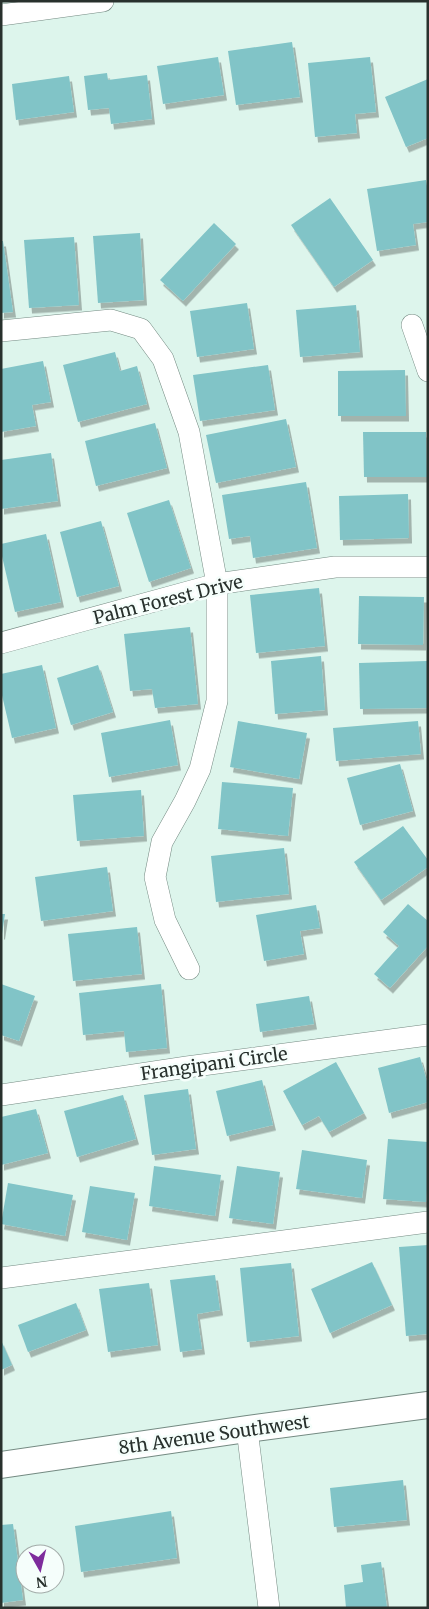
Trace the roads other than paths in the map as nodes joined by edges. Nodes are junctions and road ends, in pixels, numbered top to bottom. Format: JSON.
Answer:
{"nodes":[{"id":1,"x":103,"y":1,"type":"edge"},
{"id":2,"x":1,"y":14,"type":"edge"},
{"id":3,"x":412,"y":325,"type":"dead end"},
{"id":4,"x":1,"y":331,"type":"edge"},
{"id":5,"x":428,"y":371,"type":"edge"},
{"id":6,"x":428,"y":567,"type":"edge"},
{"id":7,"x":217,"y":584,"type":"junction"},
{"id":8,"x":1,"y":643,"type":"edge"},
{"id":9,"x":189,"y":969,"type":"dead end"},
{"id":10,"x":428,"y":1035,"type":"edge"},
{"id":11,"x":1,"y":1095,"type":"edge"},
{"id":12,"x":428,"y":1222,"type":"edge"},
{"id":13,"x":1,"y":1278,"type":"edge"},
{"id":14,"x":428,"y":1405,"type":"edge"},
{"id":15,"x":248,"y":1429,"type":"junction"},
{"id":16,"x":1,"y":1465,"type":"edge"},
{"id":17,"x":269,"y":1608,"type":"edge"}],
"edges":[{"from":1,"to":2,"type":"street"},
{"from":3,"to":5,"type":"street"},
{"from":4,"to":7,"type":"street"},
{"from":6,"to":7,"type":"street","name":"Palm Forest Drive"},
{"from":7,"to":8,"type":"street","name":"Palm Forest Drive"},
{"from":7,"to":9,"type":"street"},
{"from":10,"to":11,"type":"street","name":"Frangipani Circle"},
{"from":12,"to":13,"type":"street"},
{"from":14,"to":15,"type":"street","name":"8th Avenue Southwest"},
{"from":15,"to":16,"type":"street","name":"8th Avenue Southwest"},
{"from":15,"to":17,"type":"street"}]}
